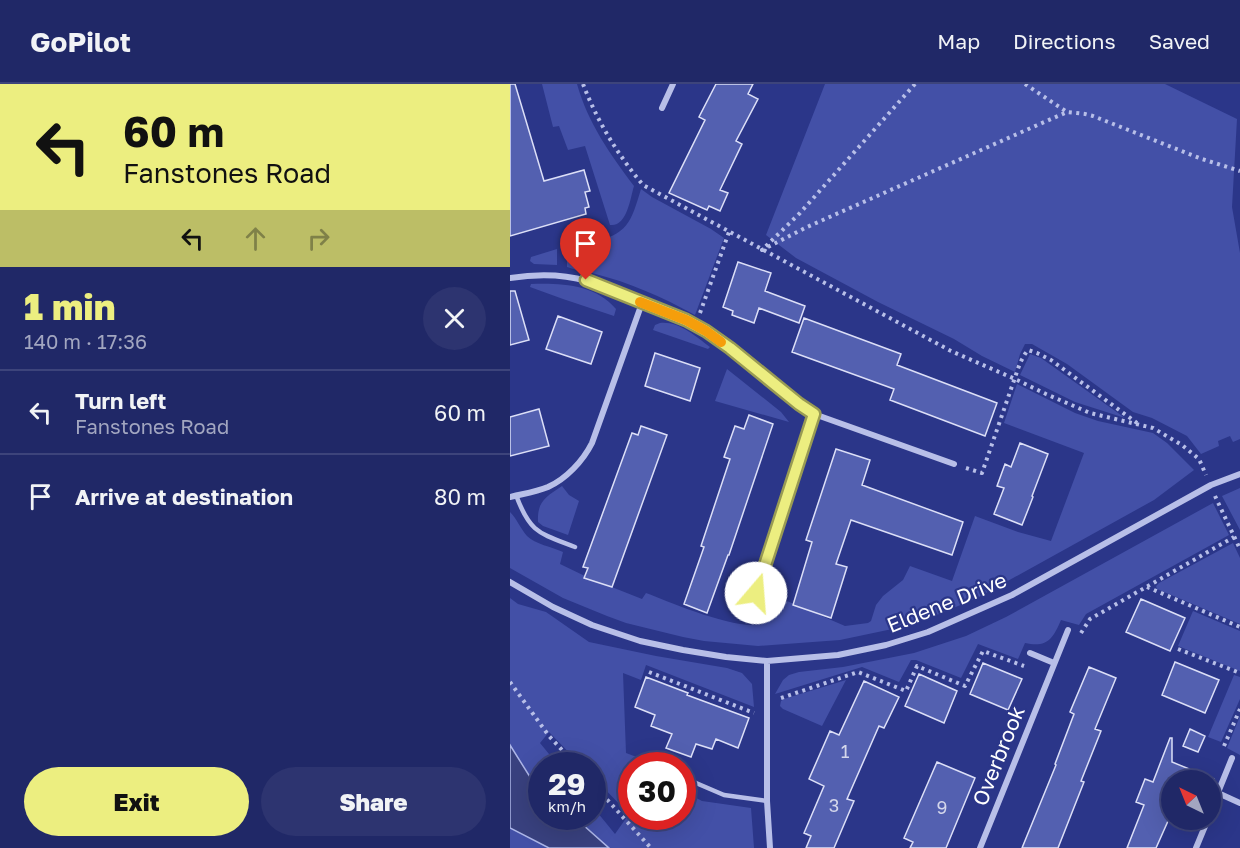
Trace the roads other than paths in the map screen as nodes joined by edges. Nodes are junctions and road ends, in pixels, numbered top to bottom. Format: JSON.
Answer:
{"nodes":[{"id":1,"x":673,"y":84,"type":"edge"},
{"id":2,"x":662,"y":108,"type":"dead end"},
{"id":3,"x":510,"y":278,"type":"edge"},
{"id":4,"x":642,"y":303,"type":"junction"},
{"id":5,"x":814,"y":414,"type":"junction"},
{"id":6,"x":954,"y":464,"type":"road end"},
{"id":7,"x":1240,"y":474,"type":"edge"},
{"id":8,"x":513,"y":496,"type":"edge"},
{"id":9,"x":574,"y":547,"type":"dead end"},
{"id":10,"x":510,"y":582,"type":"edge"},
{"id":11,"x":756,"y":593,"type":"dead end"},
{"id":12,"x":1068,"y":630,"type":"road end"},
{"id":13,"x":1030,"y":653,"type":"dead end"},
{"id":14,"x":767,"y":661,"type":"junction"},
{"id":15,"x":1054,"y":663,"type":"junction"},
{"id":16,"x":1232,"y":758,"type":"dead end"},
{"id":17,"x":696,"y":783,"type":"edge"},
{"id":18,"x":1221,"y":786,"type":"edge"},
{"id":19,"x":1221,"y":794,"type":"edge"},
{"id":20,"x":767,"y":801,"type":"junction"},
{"id":21,"x":1240,"y":803,"type":"edge"},
{"id":22,"x":1203,"y":830,"type":"edge"},
{"id":23,"x":770,"y":848,"type":"edge"},
{"id":24,"x":980,"y":848,"type":"edge"},
{"id":25,"x":1196,"y":848,"type":"edge"}],
"edges":[{"from":1,"to":2,"type":"street"},
{"from":3,"to":4,"type":"street"},
{"from":4,"to":5,"type":"street"},
{"from":4,"to":8,"type":"street"},
{"from":5,"to":6,"type":"street"},
{"from":5,"to":11,"type":"street"},
{"from":7,"to":14,"type":"street","name":"Eldene Drive"},
{"from":8,"to":9,"type":"lane"},
{"from":10,"to":14,"type":"street","name":"Eldene Drive"},
{"from":12,"to":15,"type":"street","name":"Overbrook"},
{"from":13,"to":15,"type":"street"},
{"from":14,"to":20,"type":"street"},
{"from":15,"to":24,"type":"street","name":"Overbrook"},
{"from":16,"to":18,"type":"street"},
{"from":17,"to":20,"type":"lane"},
{"from":19,"to":21,"type":"street"},
{"from":20,"to":23,"type":"street"},
{"from":22,"to":25,"type":"street"}]}
